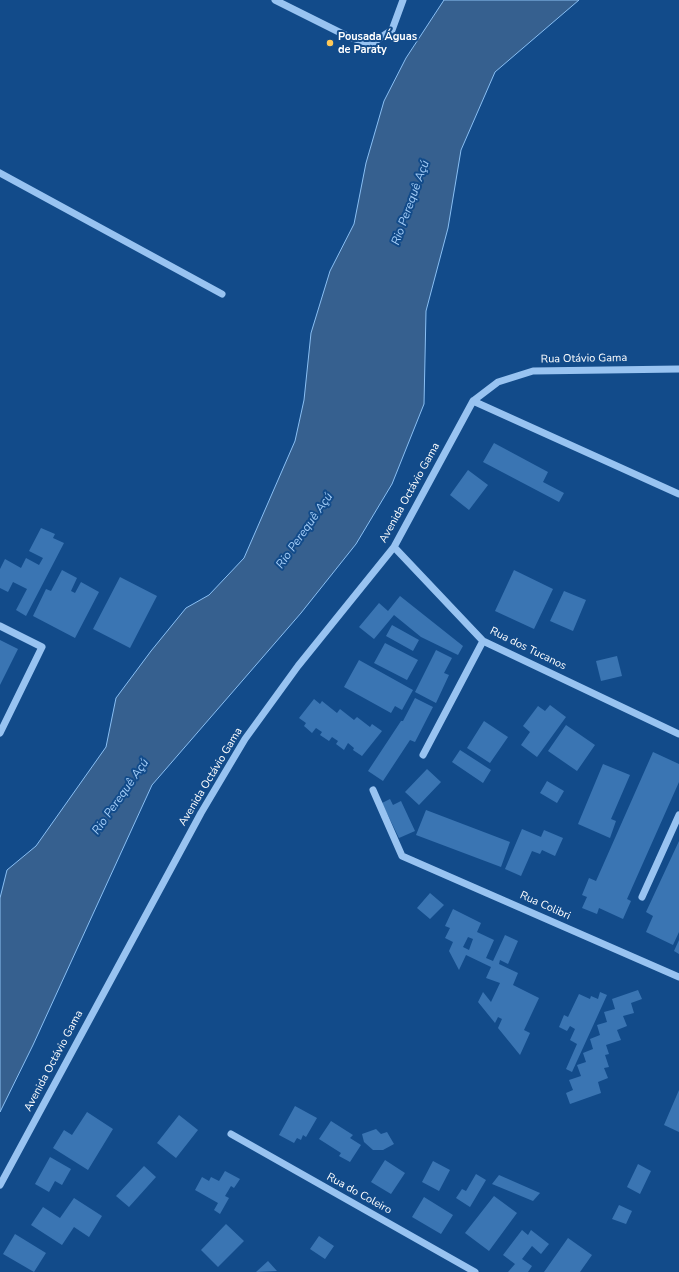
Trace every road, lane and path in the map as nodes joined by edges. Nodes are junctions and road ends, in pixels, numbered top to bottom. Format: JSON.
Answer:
{"nodes":[{"id":1,"x":275,"y":0,"type":"edge"},
{"id":2,"x":403,"y":0,"type":"edge"},
{"id":3,"x":0,"y":173,"type":"edge"},
{"id":4,"x":222,"y":294,"type":"dead end"},
{"id":5,"x":679,"y":369,"type":"edge"},
{"id":6,"x":472,"y":401,"type":"junction"},
{"id":7,"x":679,"y":494,"type":"edge"},
{"id":8,"x":394,"y":548,"type":"junction"},
{"id":9,"x":0,"y":626,"type":"edge"},
{"id":10,"x":483,"y":640,"type":"junction"},
{"id":11,"x":0,"y":733,"type":"edge"},
{"id":12,"x":679,"y":734,"type":"edge"},
{"id":13,"x":423,"y":755,"type":"dead end"},
{"id":14,"x":373,"y":790,"type":"dead end"},
{"id":15,"x":679,"y":815,"type":"edge"},
{"id":16,"x":642,"y":897,"type":"dead end"},
{"id":17,"x":679,"y":977,"type":"edge"},
{"id":18,"x":231,"y":1134,"type":"dead end"},
{"id":19,"x":0,"y":1185,"type":"edge"},
{"id":20,"x":475,"y":1272,"type":"edge"}],
"edges":[{"from":1,"to":2,"type":"street"},
{"from":3,"to":4,"type":"street"},
{"from":5,"to":6,"type":"street","name":"Rua Otávio Gama"},
{"from":6,"to":7,"type":"street"},
{"from":6,"to":8,"type":"street","name":"Avenida Octávio Gama"},
{"from":8,"to":10,"type":"street","name":"Rua dos Tucanos"},
{"from":8,"to":19,"type":"street","name":"Avenida Octávio Gama"},
{"from":9,"to":11,"type":"street"},
{"from":10,"to":12,"type":"street","name":"Rua dos Tucanos"},
{"from":10,"to":13,"type":"street"},
{"from":14,"to":17,"type":"street","name":"Rua Colibri"},
{"from":15,"to":16,"type":"street"},
{"from":18,"to":20,"type":"street","name":"Rua do Coleiro"}]}
